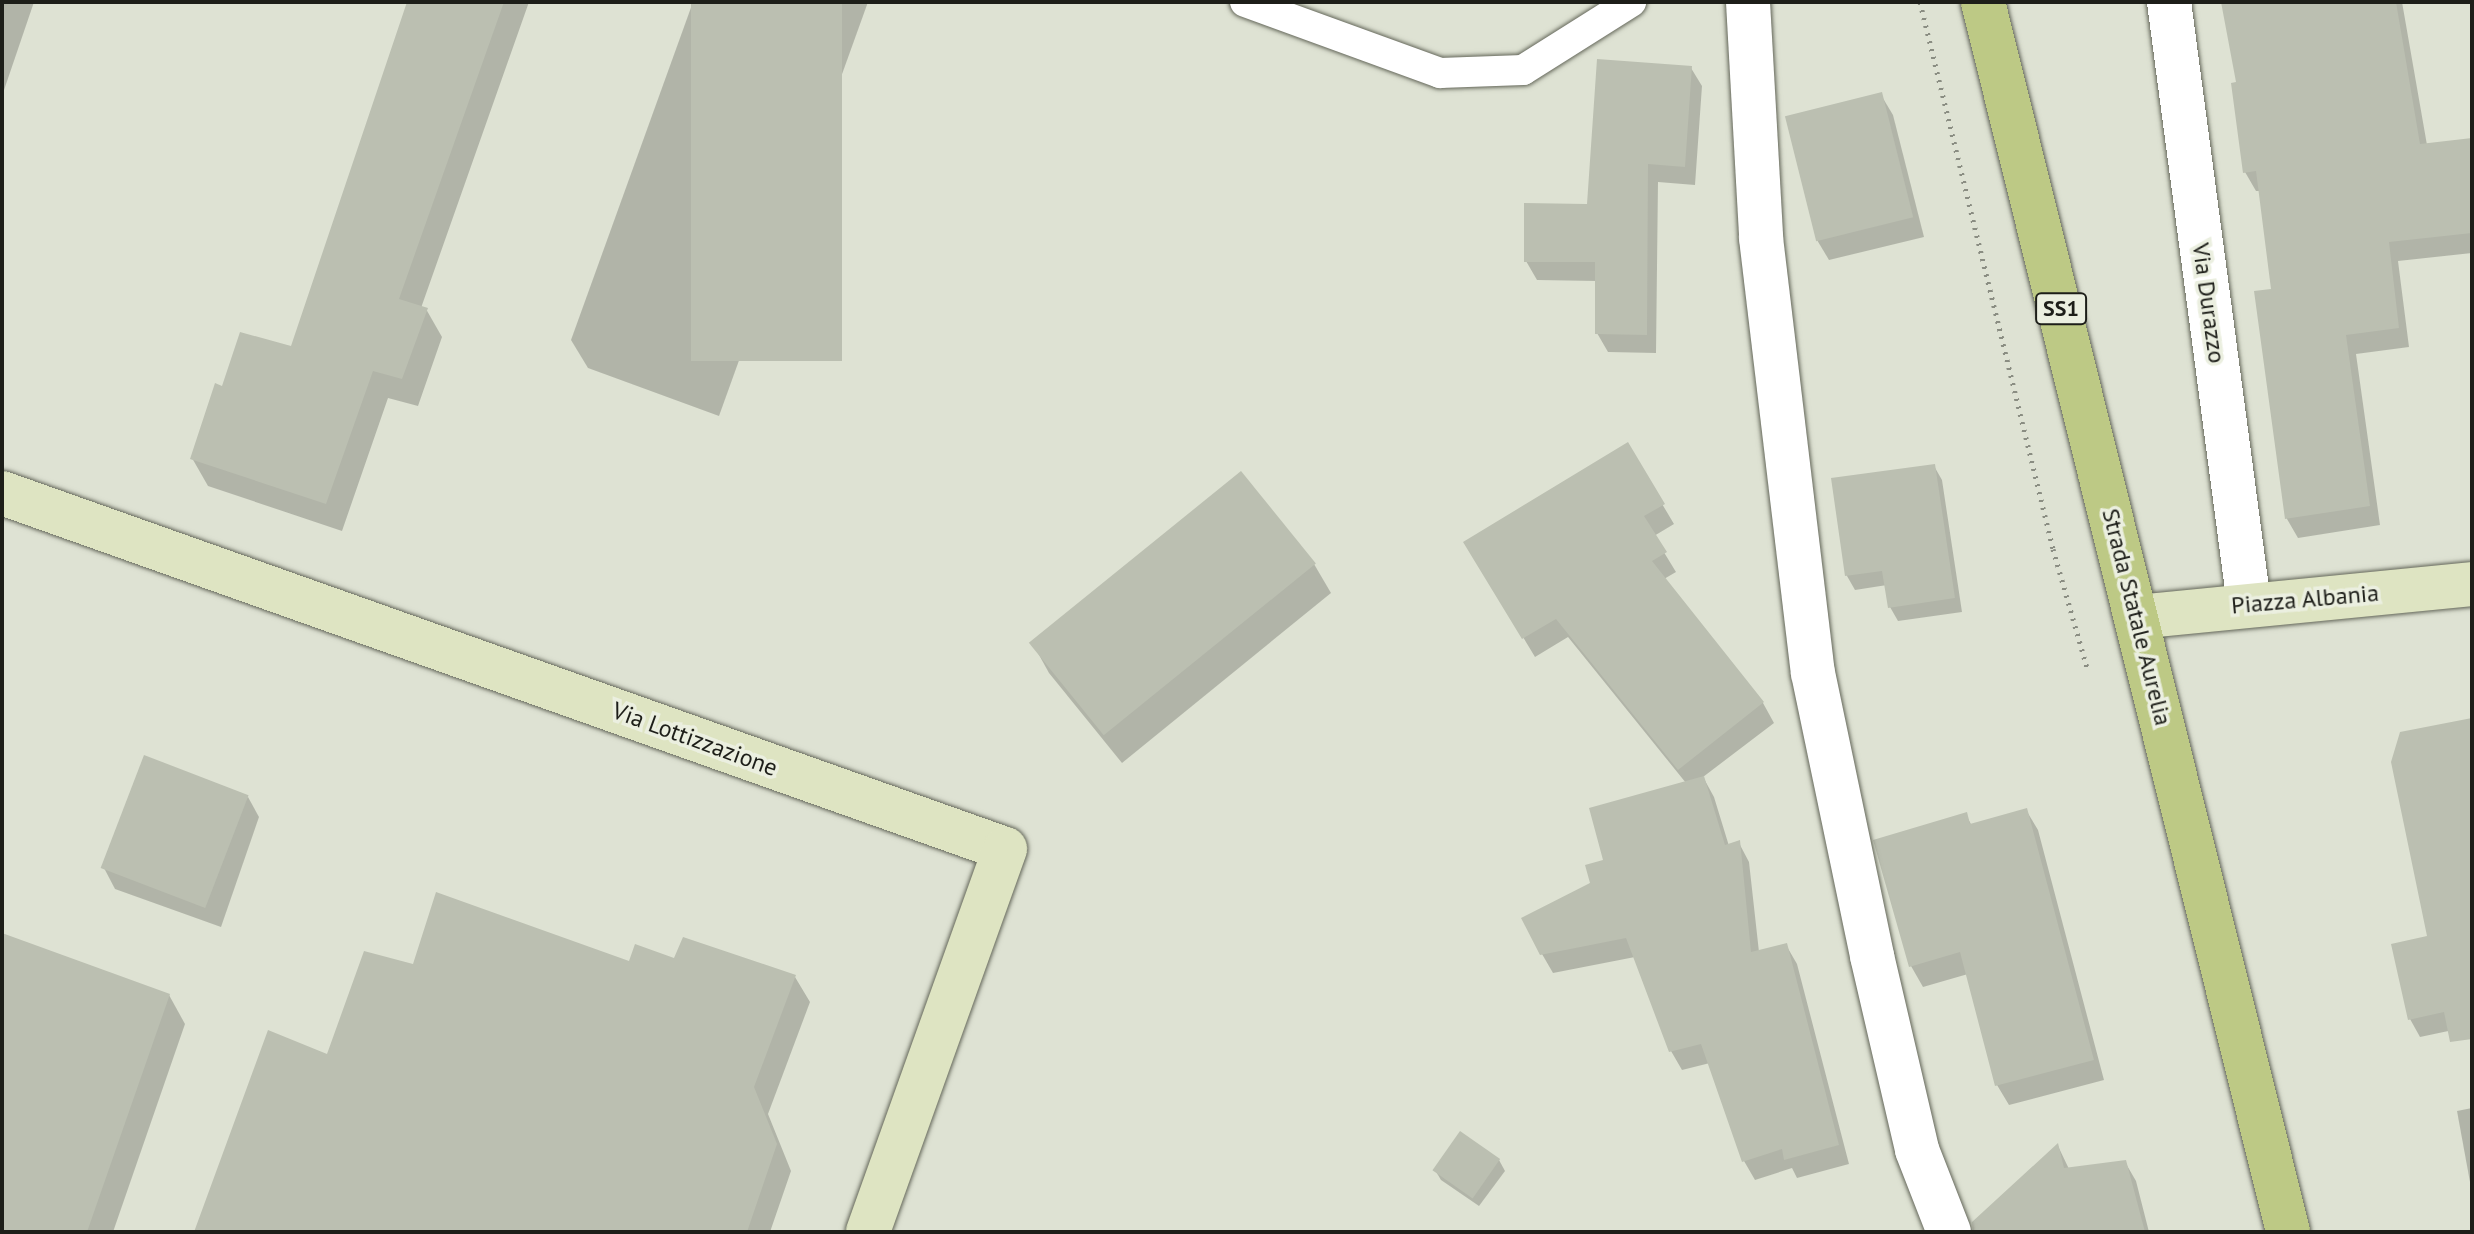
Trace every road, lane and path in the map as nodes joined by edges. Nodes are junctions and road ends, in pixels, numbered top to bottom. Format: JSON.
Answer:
{"nodes":[{"id":1,"x":1245,"y":2,"type":"edge"},
{"id":2,"x":1631,"y":2,"type":"edge"},
{"id":3,"x":1748,"y":2,"type":"edge"},
{"id":4,"x":1983,"y":2,"type":"edge"},
{"id":5,"x":2169,"y":2,"type":"edge"},
{"id":6,"x":2,"y":493,"type":"edge"},
{"id":7,"x":2472,"y":584,"type":"edge"},
{"id":8,"x":2249,"y":604,"type":"junction"},
{"id":9,"x":2137,"y":617,"type":"junction"},
{"id":10,"x":868,"y":1232,"type":"edge"},
{"id":11,"x":1949,"y":1232,"type":"edge"},
{"id":12,"x":2288,"y":1232,"type":"edge"}],
"edges":[{"from":1,"to":2,"type":"lane"},
{"from":3,"to":11,"type":"street"},
{"from":4,"to":9,"type":"main road","name":"Strada Statale Aurelia","number":"SS1"},
{"from":5,"to":8,"type":"street","name":"Via Durazzo"},
{"from":6,"to":10,"type":"street","name":"Via Lottizzazione"},
{"from":7,"to":8,"type":"street","name":"Piazza Albania"},
{"from":8,"to":9,"type":"street","name":"Piazza Albania"},
{"from":9,"to":12,"type":"main road","name":"Strada Statale Aurelia","number":"SS1"}]}
